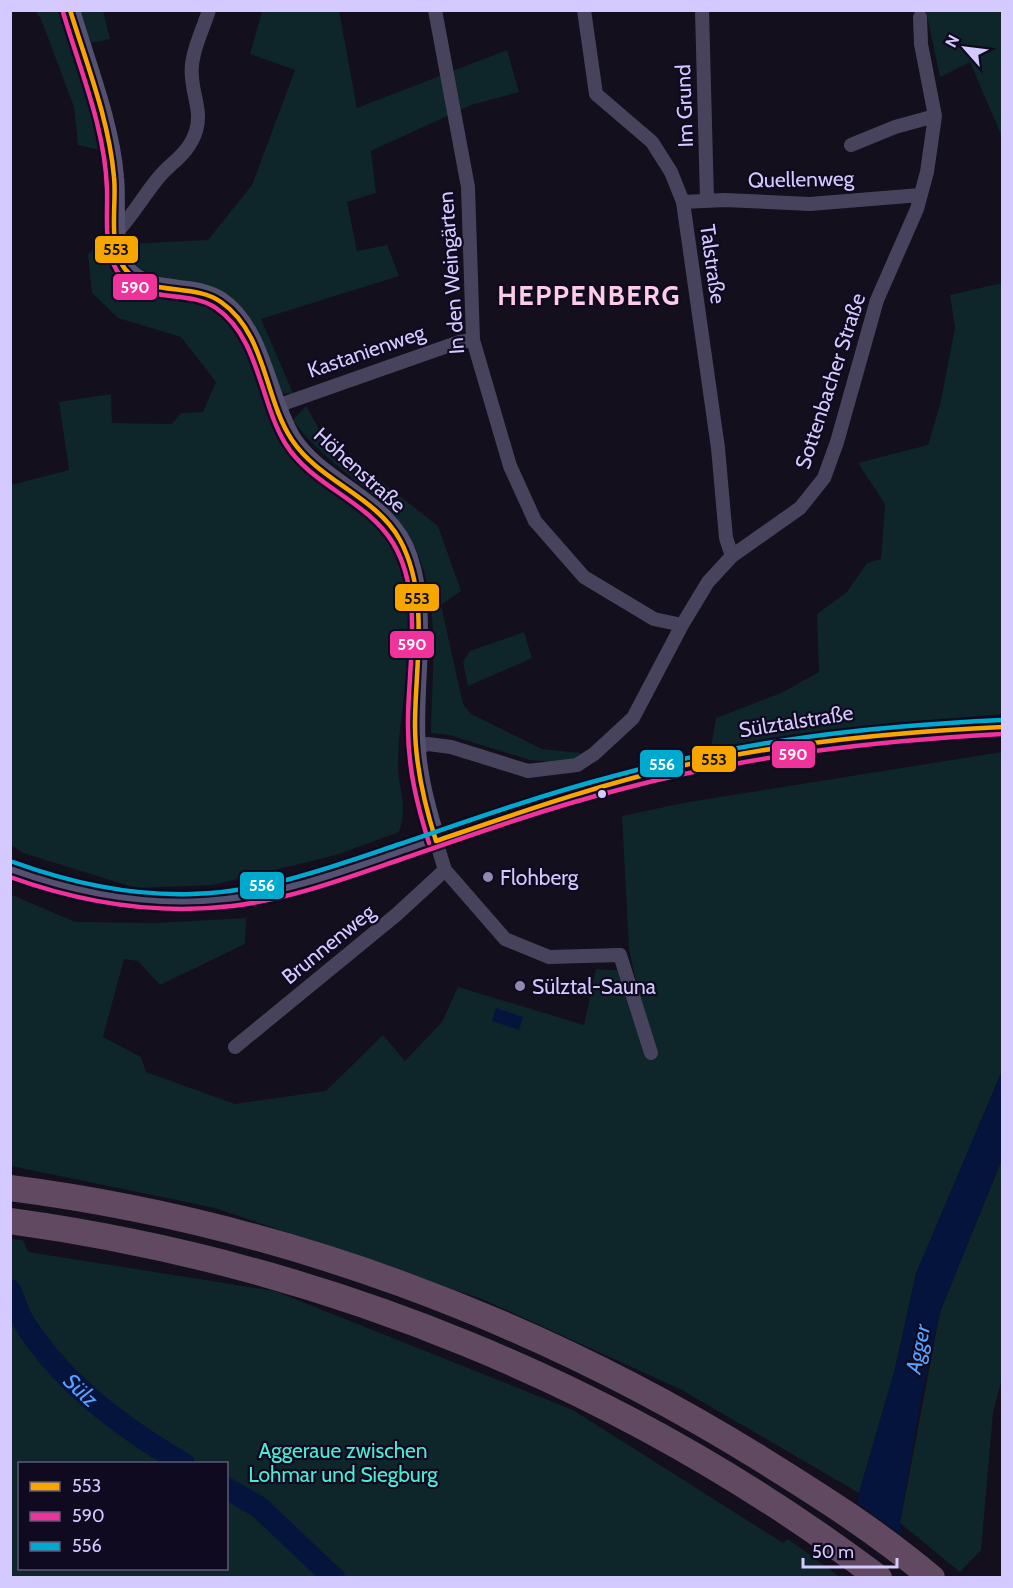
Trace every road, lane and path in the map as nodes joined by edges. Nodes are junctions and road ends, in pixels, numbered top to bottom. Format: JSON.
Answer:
{"nodes":[{"id":1,"x":70,"y":10,"type":"edge"},
{"id":2,"x":209,"y":10,"type":"edge"},
{"id":3,"x":435,"y":10,"type":"edge"},
{"id":4,"x":584,"y":10,"type":"edge"},
{"id":5,"x":702,"y":10,"type":"edge"},
{"id":6,"x":920,"y":17,"type":"dead end"},
{"id":7,"x":935,"y":116,"type":"junction"},
{"id":8,"x":851,"y":145,"type":"dead end"},
{"id":9,"x":920,"y":195,"type":"junction"},
{"id":10,"x":707,"y":201,"type":"junction"},
{"id":11,"x":683,"y":202,"type":"junction"},
{"id":12,"x":117,"y":232,"type":"junction"},
{"id":13,"x":473,"y":340,"type":"junction"},
{"id":14,"x":274,"y":407,"type":"junction"},
{"id":15,"x":732,"y":556,"type":"junction"},
{"id":16,"x":682,"y":625,"type":"junction"},
{"id":17,"x":1002,"y":727,"type":"edge"},
{"id":18,"x":415,"y":748,"type":"junction"},
{"id":19,"x":436,"y":841,"type":"junction"},
{"id":20,"x":10,"y":869,"type":"edge"},
{"id":21,"x":445,"y":870,"type":"junction"},
{"id":22,"x":235,"y":1047,"type":"dead end"},
{"id":23,"x":651,"y":1053,"type":"dead end"},
{"id":24,"x":19,"y":1190,"type":"edge"},
{"id":25,"x":10,"y":1221,"type":"edge"},
{"id":26,"x":879,"y":1578,"type":"edge"},
{"id":27,"x":932,"y":1578,"type":"edge"}],
"edges":[{"from":1,"to":12,"type":"main road","name":"Höhenstraße"},
{"from":2,"to":12,"type":"street"},
{"from":3,"to":13,"type":"street","name":"In den Weingärten"},
{"from":4,"to":11,"type":"street","name":"Talstraße"},
{"from":5,"to":10,"type":"street","name":"Im Grund"},
{"from":6,"to":7,"type":"street","name":"Sottenbacher Straße"},
{"from":7,"to":8,"type":"street"},
{"from":7,"to":9,"type":"street","name":"Sottenbacher Straße"},
{"from":9,"to":10,"type":"street","name":"Quellenweg"},
{"from":9,"to":15,"type":"street","name":"Sottenbacher Straße"},
{"from":10,"to":11,"type":"street","name":"Quellenweg"},
{"from":11,"to":15,"type":"street","name":"Talstraße"},
{"from":12,"to":14,"type":"main road","name":"Höhenstraße"},
{"from":13,"to":14,"type":"street","name":"Kastanienweg"},
{"from":13,"to":16,"type":"street","name":"In den Weingärten"},
{"from":14,"to":18,"type":"main road","name":"Höhenstraße"},
{"from":15,"to":16,"type":"street","name":"Sottenbacher Straße"},
{"from":16,"to":18,"type":"street","name":"Sottenbacher Straße"},
{"from":17,"to":19,"type":"main road","name":"Sülztalstraße"},
{"from":18,"to":19,"type":"main road","name":"Höhenstraße"},
{"from":19,"to":20,"type":"main road","name":"Sülztalstraße"},
{"from":19,"to":21,"type":"street"},
{"from":21,"to":22,"type":"street","name":"Brunnenweg"},
{"from":21,"to":23,"type":"street"},
{"from":24,"to":27,"type":"highway"},
{"from":25,"to":26,"type":"highway"}]}
